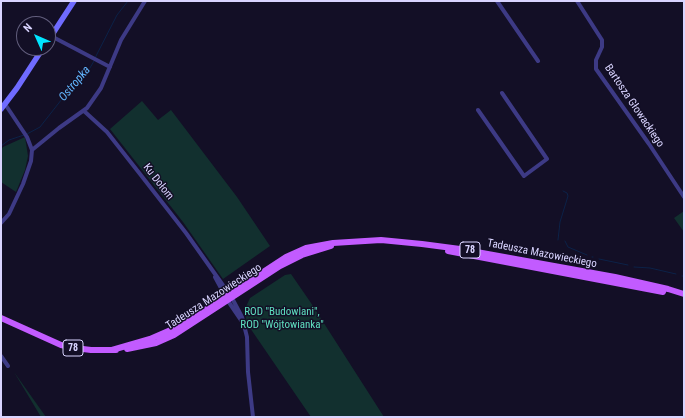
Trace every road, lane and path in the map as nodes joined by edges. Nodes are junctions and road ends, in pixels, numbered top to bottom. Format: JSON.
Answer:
{"nodes":[{"id":1,"x":74,"y":1,"type":"edge"},
{"id":2,"x":145,"y":1,"type":"edge"},
{"id":3,"x":497,"y":1,"type":"edge"},
{"id":4,"x":577,"y":1,"type":"edge"},
{"id":5,"x":56,"y":29,"type":"edge"},
{"id":6,"x":56,"y":41,"type":"edge"},
{"id":7,"x":38,"y":56,"type":"edge"},
{"id":8,"x":538,"y":61,"type":"dead end"},
{"id":9,"x":110,"y":67,"type":"junction"},
{"id":10,"x":502,"y":93,"type":"dead end"},
{"id":11,"x":3,"y":107,"type":"edge"},
{"id":12,"x":478,"y":110,"type":"dead end"},
{"id":13,"x":84,"y":111,"type":"junction"},
{"id":14,"x":32,"y":150,"type":"junction"},
{"id":15,"x":684,"y":197,"type":"edge"},
{"id":16,"x":1,"y":223,"type":"edge"},
{"id":17,"x":684,"y":295,"type":"edge"},
{"id":18,"x":229,"y":297,"type":"junction"},
{"id":19,"x":1,"y":313,"type":"edge"},
{"id":20,"x":1,"y":318,"type":"edge"},
{"id":21,"x":36,"y":334,"type":"junction"},
{"id":22,"x":1,"y":356,"type":"edge"},
{"id":23,"x":8,"y":366,"type":"dead end"},
{"id":24,"x":253,"y":417,"type":"edge"}],
"edges":[{"from":1,"to":5,"type":"main road"},
{"from":2,"to":9,"type":"street"},
{"from":3,"to":8,"type":"street"},
{"from":4,"to":15,"type":"street","name":"Bartosza Głowackiego"},
{"from":6,"to":9,"type":"street"},
{"from":7,"to":11,"type":"main road"},
{"from":9,"to":13,"type":"street"},
{"from":10,"to":12,"type":"street"},
{"from":11,"to":14,"type":"street"},
{"from":13,"to":14,"type":"street"},
{"from":13,"to":18,"type":"street","name":"Ku Dołom"},
{"from":14,"to":16,"type":"street"},
{"from":17,"to":18,"type":"main road","name":"Tadeusza Mazowieckiego","number":"78"},
{"from":18,"to":21,"type":"main road","name":"Tadeusza Mazowieckiego","number":"78"},
{"from":18,"to":24,"type":"street","name":"Ku Dołom"},
{"from":19,"to":21,"type":"main road","name":"Tadeusza Mazowieckiego","number":"78"},
{"from":20,"to":21,"type":"main road","name":"Tadeusza Mazowieckiego","number":"78"},
{"from":22,"to":23,"type":"street"}]}
